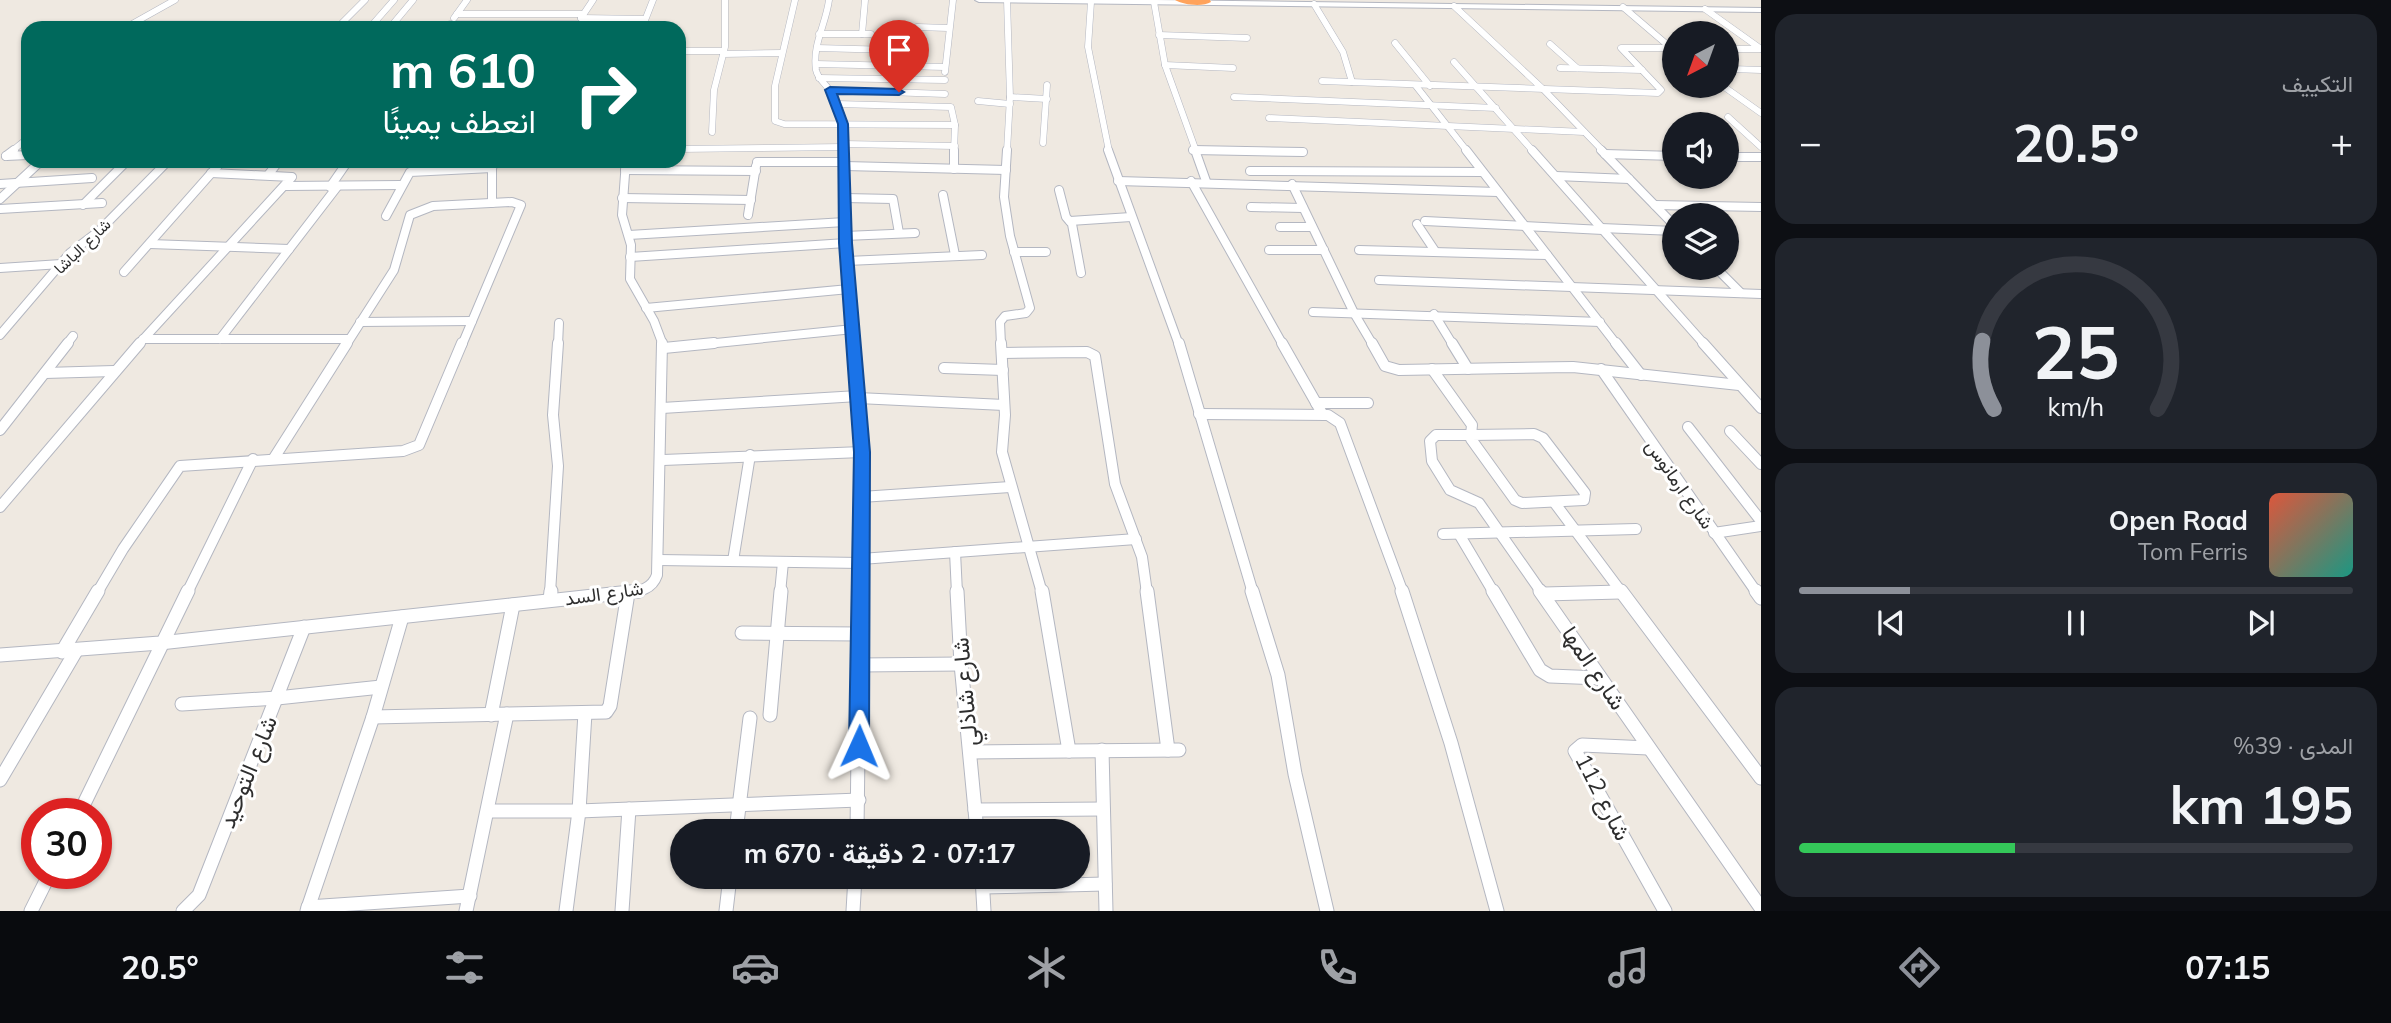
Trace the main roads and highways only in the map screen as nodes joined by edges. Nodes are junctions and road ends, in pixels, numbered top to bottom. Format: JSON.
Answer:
{"nodes":[{"id":1,"x":1180,"y":0,"type":"edge"},
{"id":2,"x":1206,"y":2,"type":"road end"}],
"edges":[{"from":1,"to":2,"type":"highway"}]}
